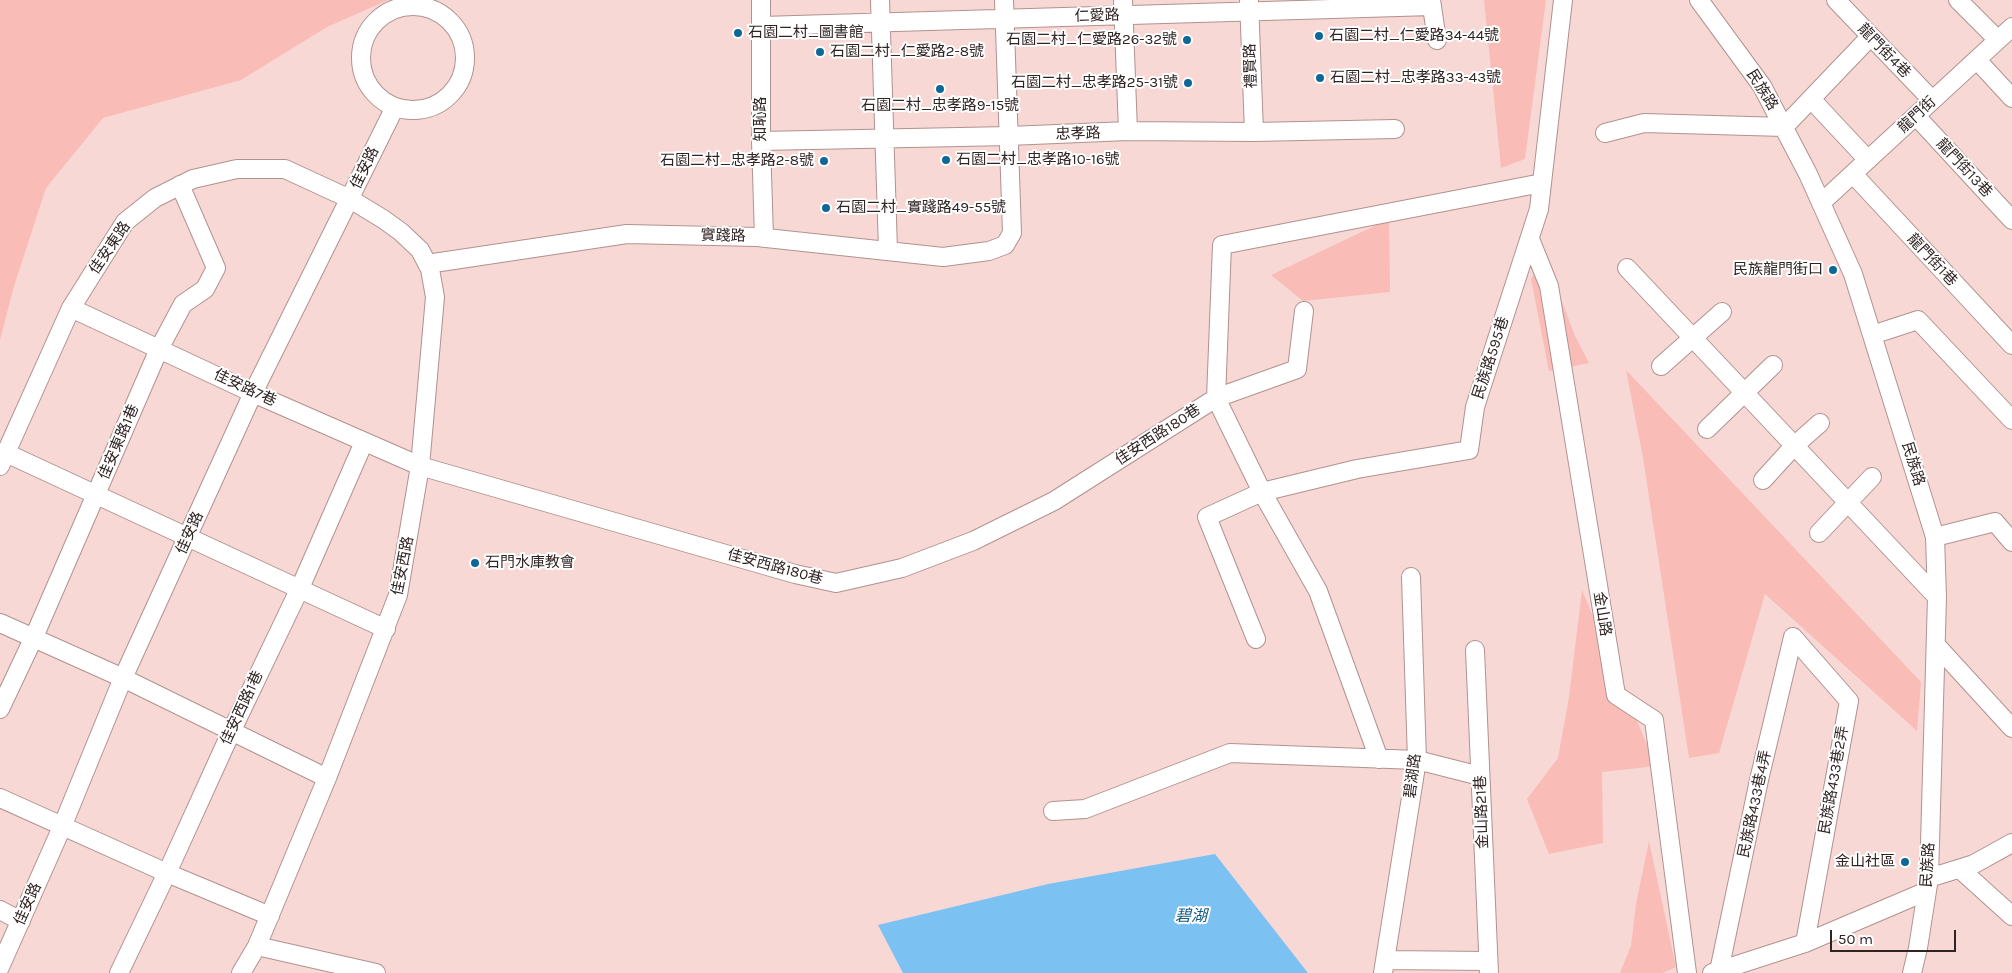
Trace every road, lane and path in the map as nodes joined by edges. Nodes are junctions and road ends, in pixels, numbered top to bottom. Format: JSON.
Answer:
{"nodes":[{"id":1,"x":761,"y":0,"type":"edge"},
{"id":2,"x":880,"y":0,"type":"edge"},
{"id":3,"x":1004,"y":0,"type":"edge"},
{"id":4,"x":1563,"y":0,"type":"edge"},
{"id":5,"x":1699,"y":0,"type":"edge"},
{"id":6,"x":1836,"y":0,"type":"edge"},
{"id":7,"x":1958,"y":0,"type":"edge"},
{"id":8,"x":1432,"y":3,"type":"edge"},
{"id":9,"x":1249,"y":5,"type":"edge"},
{"id":10,"x":437,"y":6,"type":"edge"},
{"id":11,"x":1123,"y":8,"type":"edge"},
{"id":12,"x":1004,"y":19,"type":"junction"},
{"id":13,"x":881,"y":22,"type":"junction"},
{"id":14,"x":762,"y":26,"type":"junction"},
{"id":15,"x":2012,"y":27,"type":"edge"},
{"id":16,"x":1870,"y":37,"type":"junction"},
{"id":17,"x":1437,"y":40,"type":"dead end"},
{"id":18,"x":1998,"y":40,"type":"junction"},
{"id":19,"x":1977,"y":60,"type":"junction"},
{"id":20,"x":2012,"y":98,"type":"edge"},
{"id":21,"x":1811,"y":99,"type":"junction"},
{"id":22,"x":1932,"y":100,"type":"junction"},
{"id":23,"x":395,"y":107,"type":"junction"},
{"id":24,"x":1916,"y":116,"type":"junction"},
{"id":25,"x":1784,"y":127,"type":"junction"},
{"id":26,"x":1395,"y":129,"type":"dead end"},
{"id":27,"x":1128,"y":131,"type":"junction"},
{"id":28,"x":1254,"y":132,"type":"junction"},
{"id":29,"x":1605,"y":133,"type":"dead end"},
{"id":30,"x":1009,"y":136,"type":"junction"},
{"id":31,"x":884,"y":139,"type":"junction"},
{"id":32,"x":761,"y":141,"type":"junction"},
{"id":33,"x":1868,"y":160,"type":"junction"},
{"id":34,"x":1853,"y":174,"type":"junction"},
{"id":35,"x":1542,"y":183,"type":"junction"},
{"id":36,"x":180,"y":186,"type":"junction"},
{"id":37,"x":350,"y":199,"type":"junction"},
{"id":38,"x":1821,"y":203,"type":"junction"},
{"id":39,"x":2012,"y":220,"type":"edge"},
{"id":40,"x":764,"y":238,"type":"junction"},
{"id":41,"x":1530,"y":239,"type":"junction"},
{"id":42,"x":888,"y":250,"type":"junction"},
{"id":43,"x":427,"y":264,"type":"junction"},
{"id":44,"x":1627,"y":268,"type":"dead end"},
{"id":45,"x":71,"y":308,"type":"junction"},
{"id":46,"x":1304,"y":311,"type":"dead end"},
{"id":47,"x":1722,"y":312,"type":"dead end"},
{"id":48,"x":1872,"y":335,"type":"junction"},
{"id":49,"x":1692,"y":338,"type":"junction"},
{"id":50,"x":2012,"y":345,"type":"edge"},
{"id":51,"x":159,"y":348,"type":"junction"},
{"id":52,"x":1773,"y":365,"type":"dead end"},
{"id":53,"x":1661,"y":366,"type":"dead end"},
{"id":54,"x":253,"y":392,"type":"junction"},
{"id":55,"x":1744,"y":393,"type":"junction"},
{"id":56,"x":1216,"y":398,"type":"junction"},
{"id":57,"x":2012,"y":420,"type":"edge"},
{"id":58,"x":1820,"y":423,"type":"dead end"},
{"id":59,"x":1707,"y":429,"type":"dead end"},
{"id":60,"x":364,"y":442,"type":"junction"},
{"id":61,"x":1794,"y":446,"type":"junction"},
{"id":62,"x":3,"y":459,"type":"edge"},
{"id":63,"x":420,"y":466,"type":"junction"},
{"id":64,"x":1872,"y":478,"type":"dead end"},
{"id":65,"x":1763,"y":480,"type":"dead end"},
{"id":66,"x":1262,"y":492,"type":"junction"},
{"id":67,"x":97,"y":493,"type":"junction"},
{"id":68,"x":1848,"y":504,"type":"junction"},
{"id":69,"x":1819,"y":533,"type":"dead end"},
{"id":70,"x":1935,"y":537,"type":"junction"},
{"id":71,"x":188,"y":538,"type":"junction"},
{"id":72,"x":2012,"y":542,"type":"edge"},
{"id":73,"x":1411,"y":577,"type":"dead end"},
{"id":74,"x":300,"y":588,"type":"junction"},
{"id":75,"x":1937,"y":598,"type":"junction"},
{"id":76,"x":0,"y":623,"type":"edge"},
{"id":77,"x":386,"y":629,"type":"junction"},
{"id":78,"x":34,"y":637,"type":"junction"},
{"id":79,"x":1793,"y":638,"type":"joint"},
{"id":80,"x":1256,"y":639,"type":"dead end"},
{"id":81,"x":1936,"y":645,"type":"junction"},
{"id":82,"x":1475,"y":650,"type":"dead end"},
{"id":83,"x":123,"y":678,"type":"junction"},
{"id":84,"x":0,"y":709,"type":"edge"},
{"id":85,"x":2012,"y":728,"type":"edge"},
{"id":86,"x":232,"y":730,"type":"junction"},
{"id":87,"x":1379,"y":759,"type":"junction"},
{"id":88,"x":1416,"y":760,"type":"junction"},
{"id":89,"x":1480,"y":776,"type":"junction"},
{"id":90,"x":327,"y":778,"type":"junction"},
{"id":91,"x":0,"y":798,"type":"edge"},
{"id":92,"x":1053,"y":810,"type":"dead end"},
{"id":93,"x":62,"y":827,"type":"junction"},
{"id":94,"x":2012,"y":843,"type":"edge"},
{"id":95,"x":1960,"y":868,"type":"junction"},
{"id":96,"x":167,"y":873,"type":"junction"},
{"id":97,"x":1928,"y":884,"type":"junction"},
{"id":98,"x":0,"y":910,"type":"edge"},
{"id":99,"x":270,"y":916,"type":"junction"},
{"id":100,"x":2012,"y":916,"type":"edge"},
{"id":101,"x":21,"y":921,"type":"junction"},
{"id":102,"x":1805,"y":943,"type":"junction"},
{"id":103,"x":257,"y":946,"type":"junction"},
{"id":104,"x":1384,"y":966,"type":"edge"},
{"id":105,"x":1488,"y":967,"type":"edge"},
{"id":106,"x":0,"y":968,"type":"edge"},
{"id":107,"x":247,"y":971,"type":"edge"},
{"id":108,"x":358,"y":971,"type":"edge"},
{"id":109,"x":1716,"y":972,"type":"edge"},
{"id":110,"x":6,"y":973,"type":"edge"},
{"id":111,"x":119,"y":973,"type":"edge"},
{"id":112,"x":376,"y":973,"type":"edge"},
{"id":113,"x":1687,"y":973,"type":"edge"},
{"id":114,"x":1912,"y":973,"type":"edge"}],
"edges":[{"from":1,"to":14,"type":"street","name":"知恥路"},
{"from":2,"to":13,"type":"street"},
{"from":3,"to":12,"type":"street"},
{"from":4,"to":35,"type":"street","name":"民族路595巷"},
{"from":5,"to":25,"type":"street","name":"民族路"},
{"from":6,"to":16,"type":"street","name":"龍門街4巷"},
{"from":7,"to":18,"type":"street"},
{"from":8,"to":9,"type":"street","name":"仁愛路"},
{"from":8,"to":17,"type":"street"},
{"from":9,"to":11,"type":"street","name":"仁愛路"},
{"from":9,"to":28,"type":"street","name":"禮賢路"},
{"from":10,"to":23,"type":"street"},
{"from":10,"to":23,"type":"street"},
{"from":11,"to":12,"type":"street","name":"仁愛路"},
{"from":11,"to":27,"type":"street"},
{"from":12,"to":13,"type":"street","name":"仁愛路"},
{"from":12,"to":30,"type":"street"},
{"from":13,"to":14,"type":"street","name":"仁愛路"},
{"from":13,"to":31,"type":"street"},
{"from":14,"to":32,"type":"street","name":"知恥路"},
{"from":15,"to":18,"type":"street","name":"龍門街"},
{"from":16,"to":21,"type":"street"},
{"from":16,"to":22,"type":"street","name":"龍門街4巷"},
{"from":18,"to":19,"type":"street","name":"龍門街"},
{"from":19,"to":20,"type":"street"},
{"from":19,"to":22,"type":"street","name":"龍門街"},
{"from":21,"to":25,"type":"street"},
{"from":21,"to":33,"type":"street"},
{"from":22,"to":24,"type":"street","name":"龍門街"},
{"from":23,"to":37,"type":"street","name":"佳安路"},
{"from":24,"to":33,"type":"street","name":"龍門街"},
{"from":24,"to":39,"type":"street","name":"龍門街13巷"},
{"from":25,"to":29,"type":"street"},
{"from":25,"to":38,"type":"street","name":"民族路"},
{"from":26,"to":28,"type":"street","name":"忠孝路"},
{"from":27,"to":28,"type":"street","name":"忠孝路"},
{"from":27,"to":30,"type":"street","name":"忠孝路"},
{"from":30,"to":31,"type":"street","name":"忠孝路"},
{"from":30,"to":42,"type":"street","name":"實踐路"},
{"from":31,"to":32,"type":"street","name":"忠孝路"},
{"from":31,"to":42,"type":"street"},
{"from":32,"to":40,"type":"street","name":"知恥路"},
{"from":33,"to":34,"type":"street","name":"龍門街"},
{"from":34,"to":38,"type":"street","name":"龍門街"},
{"from":34,"to":50,"type":"street","name":"龍門街1巷"},
{"from":35,"to":41,"type":"street","name":"民族路595巷"},
{"from":35,"to":56,"type":"street"},
{"from":36,"to":37,"type":"street","name":"佳安東路"},
{"from":36,"to":45,"type":"street","name":"佳安東路"},
{"from":36,"to":51,"type":"street","name":"佳安東路1巷"},
{"from":37,"to":43,"type":"street","name":"佳安西路"},
{"from":37,"to":54,"type":"street","name":"佳安路"},
{"from":38,"to":48,"type":"street","name":"民族路"},
{"from":40,"to":42,"type":"street","name":"實踐路"},
{"from":40,"to":43,"type":"street","name":"實踐路"},
{"from":41,"to":66,"type":"street","name":"民族路595巷"},
{"from":41,"to":113,"type":"street","name":"金山路"},
{"from":43,"to":63,"type":"street","name":"佳安西路"},
{"from":44,"to":49,"type":"street"},
{"from":45,"to":51,"type":"street","name":"佳安路7巷"},
{"from":45,"to":62,"type":"street","name":"佳安東路"},
{"from":46,"to":56,"type":"street","name":"佳安西路180巷"},
{"from":47,"to":49,"type":"street"},
{"from":48,"to":57,"type":"street"},
{"from":48,"to":70,"type":"street","name":"民族路"},
{"from":49,"to":53,"type":"street"},
{"from":49,"to":55,"type":"street"},
{"from":51,"to":54,"type":"street","name":"佳安路7巷"},
{"from":51,"to":67,"type":"street","name":"佳安東路1巷"},
{"from":52,"to":55,"type":"street"},
{"from":54,"to":60,"type":"street","name":"佳安路7巷"},
{"from":54,"to":71,"type":"street","name":"佳安路"},
{"from":55,"to":59,"type":"street"},
{"from":55,"to":61,"type":"street"},
{"from":56,"to":63,"type":"street","name":"佳安西路180巷"},
{"from":56,"to":66,"type":"street"},
{"from":58,"to":61,"type":"street"},
{"from":60,"to":63,"type":"street","name":"佳安路7巷"},
{"from":60,"to":74,"type":"street","name":"佳安西路1巷"},
{"from":61,"to":65,"type":"street"},
{"from":61,"to":68,"type":"street"},
{"from":62,"to":67,"type":"street"},
{"from":63,"to":77,"type":"street","name":"佳安西路"},
{"from":64,"to":68,"type":"street"},
{"from":66,"to":80,"type":"street","name":"民族路595巷"},
{"from":66,"to":87,"type":"street"},
{"from":67,"to":71,"type":"street"},
{"from":67,"to":78,"type":"street","name":"佳安東路1巷"},
{"from":68,"to":69,"type":"street"},
{"from":68,"to":75,"type":"street"},
{"from":70,"to":72,"type":"street"},
{"from":70,"to":75,"type":"street","name":"民族路"},
{"from":71,"to":74,"type":"street"},
{"from":71,"to":83,"type":"street","name":"佳安路"},
{"from":73,"to":88,"type":"street","name":"碧湖路"},
{"from":74,"to":77,"type":"street"},
{"from":74,"to":86,"type":"street","name":"佳安西路1巷"},
{"from":75,"to":81,"type":"street","name":"民族路"},
{"from":76,"to":78,"type":"street"},
{"from":77,"to":90,"type":"street","name":"佳安西路"},
{"from":78,"to":83,"type":"street"},
{"from":78,"to":84,"type":"street","name":"佳安東路1巷"},
{"from":79,"to":102,"type":"street","name":"民族路433巷2弄"},
{"from":79,"to":109,"type":"street","name":"民族路433巷4弄"},
{"from":81,"to":85,"type":"street"},
{"from":81,"to":97,"type":"street","name":"民族路"},
{"from":82,"to":89,"type":"street","name":"金山路21巷"},
{"from":83,"to":86,"type":"street"},
{"from":83,"to":93,"type":"street","name":"佳安路"},
{"from":86,"to":90,"type":"street"},
{"from":86,"to":96,"type":"street","name":"佳安西路1巷"},
{"from":87,"to":88,"type":"street"},
{"from":87,"to":92,"type":"street"},
{"from":88,"to":89,"type":"street"},
{"from":88,"to":104,"type":"street","name":"碧湖路"},
{"from":89,"to":105,"type":"street","name":"金山路21巷"},
{"from":90,"to":99,"type":"street","name":"佳安西路"},
{"from":91,"to":93,"type":"street"},
{"from":93,"to":96,"type":"street"},
{"from":93,"to":101,"type":"street","name":"佳安路"},
{"from":94,"to":95,"type":"street"},
{"from":95,"to":97,"type":"street"},
{"from":95,"to":100,"type":"street"},
{"from":96,"to":99,"type":"street"},
{"from":96,"to":111,"type":"street","name":"佳安西路1巷"},
{"from":97,"to":102,"type":"street"},
{"from":97,"to":114,"type":"street","name":"民族路"},
{"from":98,"to":101,"type":"street"},
{"from":99,"to":103,"type":"street","name":"佳安西路"},
{"from":101,"to":106,"type":"street","name":"佳安路"},
{"from":102,"to":109,"type":"street"},
{"from":103,"to":107,"type":"street","name":"佳安西路"},
{"from":103,"to":108,"type":"street"},
{"from":104,"to":105,"type":"street"},
{"from":106,"to":110,"type":"street"},
{"from":108,"to":112,"type":"street"}]}
